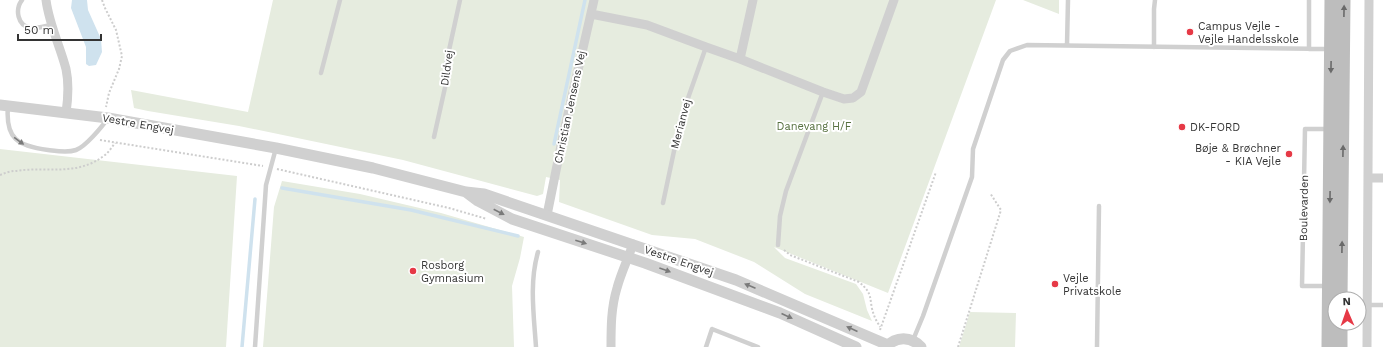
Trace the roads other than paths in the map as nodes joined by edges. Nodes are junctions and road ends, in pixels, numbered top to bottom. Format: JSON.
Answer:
{"nodes":[{"id":1,"x":22,"y":0,"type":"edge"},
{"id":2,"x":46,"y":0,"type":"edge"},
{"id":3,"x":340,"y":0,"type":"edge"},
{"id":4,"x":460,"y":0,"type":"edge"},
{"id":5,"x":594,"y":0,"type":"edge"},
{"id":6,"x":753,"y":0,"type":"edge"},
{"id":7,"x":894,"y":0,"type":"edge"},
{"id":8,"x":1068,"y":0,"type":"edge"},
{"id":9,"x":1155,"y":0,"type":"edge"},
{"id":10,"x":1309,"y":0,"type":"edge"},
{"id":11,"x":1331,"y":0,"type":"edge"},
{"id":12,"x":1344,"y":0,"type":"edge"},
{"id":13,"x":1369,"y":0,"type":"edge"},
{"id":14,"x":591,"y":14,"type":"junction"},
{"id":15,"x":51,"y":25,"type":"junction"},
{"id":16,"x":1067,"y":45,"type":"junction"},
{"id":17,"x":1154,"y":47,"type":"junction"},
{"id":18,"x":706,"y":48,"type":"junction"},
{"id":19,"x":1309,"y":49,"type":"junction"},
{"id":20,"x":1332,"y":49,"type":"junction"},
{"id":21,"x":740,"y":58,"type":"junction"},
{"id":22,"x":321,"y":73,"type":"dead end"},
{"id":23,"x":823,"y":92,"type":"junction"},
{"id":24,"x":4,"y":106,"type":"edge"},
{"id":25,"x":66,"y":113,"type":"junction"},
{"id":26,"x":107,"y":114,"type":"junction"},
{"id":27,"x":1337,"y":129,"type":"junction"},
{"id":28,"x":434,"y":137,"type":"dead end"},
{"id":29,"x":276,"y":148,"type":"junction"},
{"id":30,"x":1368,"y":178,"type":"junction"},
{"id":31,"x":1383,"y":178,"type":"edge"},
{"id":32,"x":466,"y":192,"type":"junction"},
{"id":33,"x":663,"y":203,"type":"dead end"},
{"id":34,"x":1099,"y":206,"type":"dead end"},
{"id":35,"x":548,"y":215,"type":"junction"},
{"id":36,"x":544,"y":230,"type":"junction"},
{"id":37,"x":632,"y":244,"type":"junction"},
{"id":38,"x":778,"y":245,"type":"road end"},
{"id":39,"x":538,"y":252,"type":"dead end"},
{"id":40,"x":628,"y":257,"type":"junction"},
{"id":41,"x":1337,"y":290,"type":"edge"},
{"id":42,"x":1368,"y":305,"type":"junction"},
{"id":43,"x":1383,"y":305,"type":"edge"},
{"id":44,"x":1341,"y":331,"type":"edge"},
{"id":45,"x":884,"y":344,"type":"edge"},
{"id":46,"x":917,"y":344,"type":"edge"},
{"id":47,"x":255,"y":347,"type":"edge"},
{"id":48,"x":536,"y":347,"type":"edge"},
{"id":49,"x":611,"y":347,"type":"edge"},
{"id":50,"x":706,"y":347,"type":"edge"},
{"id":51,"x":758,"y":347,"type":"edge"},
{"id":52,"x":856,"y":347,"type":"edge"},
{"id":53,"x":1097,"y":347,"type":"edge"},
{"id":54,"x":1328,"y":347,"type":"edge"},
{"id":55,"x":1341,"y":347,"type":"edge"},
{"id":56,"x":1367,"y":347,"type":"edge"}],
"edges":[{"from":1,"to":15,"type":"lane"},
{"from":2,"to":15,"type":"street"},
{"from":3,"to":22,"type":"lane"},
{"from":4,"to":28,"type":"lane","name":"Dildvej"},
{"from":5,"to":14,"type":"street","name":"Christian Jensens Vej"},
{"from":6,"to":21,"type":"street"},
{"from":7,"to":23,"type":"street"},
{"from":8,"to":16,"type":"lane"},
{"from":9,"to":17,"type":"lane"},
{"from":10,"to":19,"type":"lane"},
{"from":11,"to":20,"type":"main road"},
{"from":27,"to":12,"type":"main road","one_way":true},
{"from":13,"to":30,"type":"street"},
{"from":14,"to":18,"type":"street"},
{"from":14,"to":35,"type":"street","name":"Christian Jensens Vej"},
{"from":15,"to":25,"type":"street"},
{"from":16,"to":17,"type":"lane"},
{"from":16,"to":46,"type":"lane"},
{"from":17,"to":19,"type":"lane"},
{"from":18,"to":21,"type":"street"},
{"from":18,"to":33,"type":"lane","name":"Merianvej"},
{"from":19,"to":20,"type":"lane"},
{"from":20,"to":27,"type":"main road","one_way":true},
{"from":21,"to":23,"type":"street"},
{"from":23,"to":38,"type":"lane"},
{"from":24,"to":25,"type":"street","name":"Vestre Engvej"},
{"from":24,"to":26,"type":"lane","one_way":true},
{"from":25,"to":26,"type":"street","name":"Vestre Engvej"},
{"from":26,"to":29,"type":"street","name":"Vestre Engvej"},
{"from":27,"to":41,"type":"main road"},
{"from":27,"to":41,"type":"lane","name":"Boulevarden"},
{"from":29,"to":32,"type":"street","name":"Vestre Engvej"},
{"from":29,"to":47,"type":"lane"},
{"from":30,"to":31,"type":"street"},
{"from":30,"to":42,"type":"street"},
{"from":32,"to":35,"type":"street","name":"Vestre Engvej"},
{"from":32,"to":36,"type":"street","name":"Vestre Engvej","one_way":true},
{"from":34,"to":53,"type":"lane"},
{"from":35,"to":36,"type":"lane"},
{"from":35,"to":37,"type":"street","name":"Vestre Engvej"},
{"from":36,"to":40,"type":"street","name":"Vestre Engvej","one_way":true},
{"from":37,"to":40,"type":"street"},
{"from":45,"to":37,"type":"street","name":"Vestre Engvej","one_way":true},
{"from":39,"to":48,"type":"lane"},
{"from":40,"to":49,"type":"street"},
{"from":40,"to":52,"type":"street","name":"Vestre Engvej","one_way":true},
{"from":41,"to":54,"type":"main road"},
{"from":42,"to":43,"type":"lane"},
{"from":42,"to":56,"type":"street"},
{"from":44,"to":55,"type":"main road"},
{"from":45,"to":46,"type":"street"},
{"from":50,"to":51,"type":"lane"}]}
